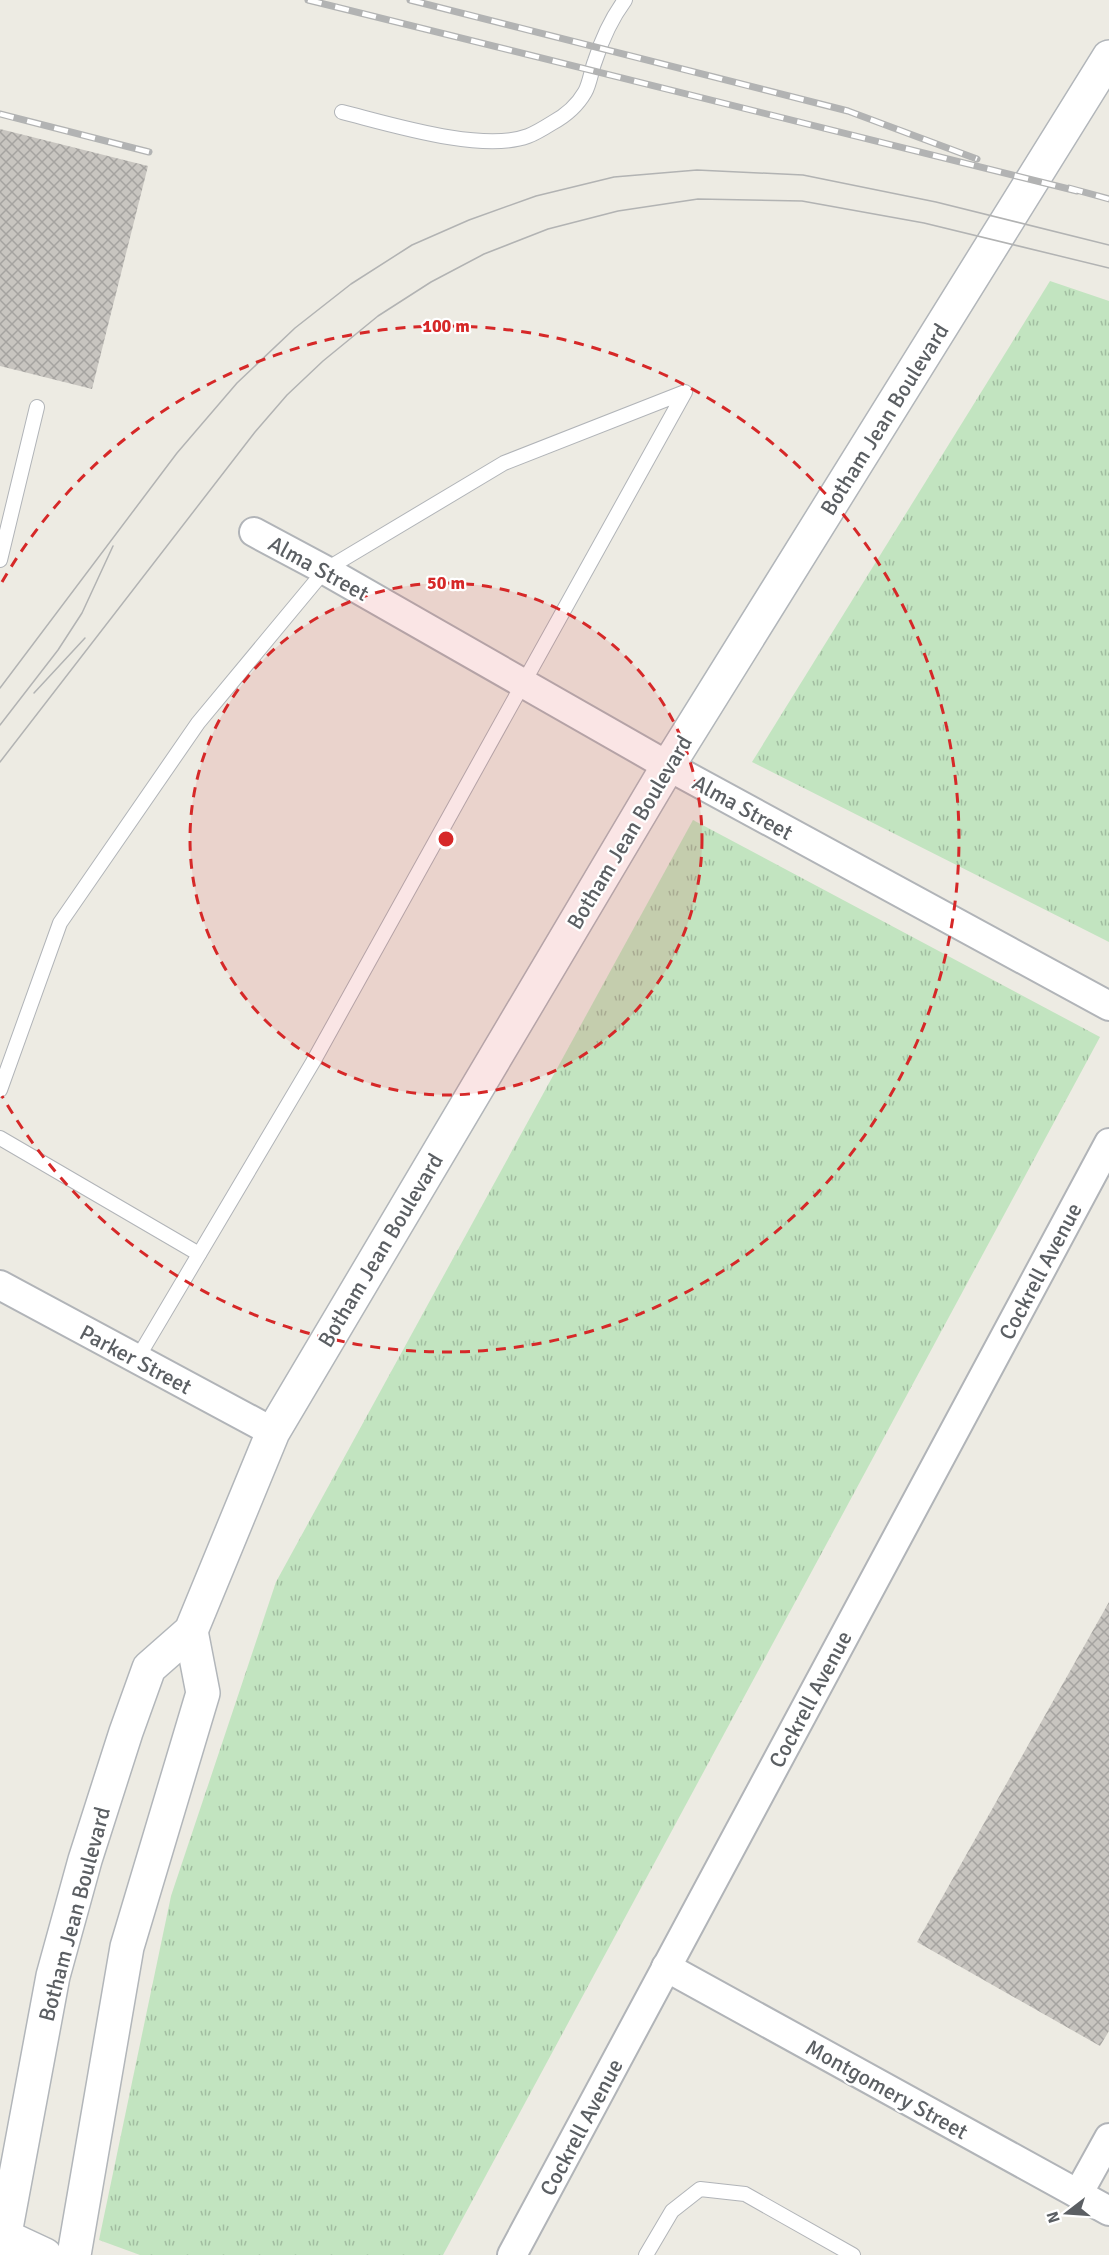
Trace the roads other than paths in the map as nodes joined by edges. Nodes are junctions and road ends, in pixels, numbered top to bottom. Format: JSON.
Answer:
{"nodes":[{"id":1,"x":625,"y":0,"type":"edge"},
{"id":2,"x":1109,"y":57,"type":"edge"},
{"id":3,"x":342,"y":112,"type":"dead end"},
{"id":4,"x":37,"y":407,"type":"dead end"},
{"id":5,"x":254,"y":532,"type":"dead end"},
{"id":6,"x":0,"y":560,"type":"edge"},
{"id":7,"x":325,"y":570,"type":"junction"},
{"id":8,"x":524,"y":685,"type":"junction"},
{"id":9,"x":668,"y":766,"type":"junction"},
{"id":10,"x":1109,"y":1006,"type":"edge"},
{"id":11,"x":0,"y":1090,"type":"edge"},
{"id":12,"x":0,"y":1138,"type":"edge"},
{"id":13,"x":1109,"y":1143,"type":"edge"},
{"id":14,"x":199,"y":1254,"type":"junction"},
{"id":15,"x":0,"y":1285,"type":"edge"},
{"id":16,"x":136,"y":1359,"type":"junction"},
{"id":17,"x":273,"y":1432,"type":"junction"},
{"id":18,"x":191,"y":1630,"type":"junction"},
{"id":19,"x":666,"y":1967,"type":"junction"},
{"id":20,"x":1109,"y":2138,"type":"edge"},
{"id":21,"x":1078,"y":2194,"type":"junction"},
{"id":22,"x":1109,"y":2211,"type":"edge"},
{"id":23,"x":2,"y":2242,"type":"edge"},
{"id":24,"x":45,"y":2255,"type":"edge"},
{"id":25,"x":74,"y":2255,"type":"edge"},
{"id":26,"x":512,"y":2255,"type":"edge"},
{"id":27,"x":646,"y":2255,"type":"edge"},
{"id":28,"x":853,"y":2255,"type":"edge"}],
"edges":[{"from":1,"to":3,"type":"lane"},
{"from":2,"to":9,"type":"main road","name":"Botham Jean Boulevard"},
{"from":4,"to":6,"type":"lane"},
{"from":5,"to":7,"type":"street","name":"Alma Street"},
{"from":7,"to":8,"type":"street","name":"Alma Street"},
{"from":7,"to":8,"type":"lane"},
{"from":7,"to":11,"type":"lane"},
{"from":8,"to":9,"type":"street","name":"Alma Street"},
{"from":8,"to":14,"type":"lane"},
{"from":9,"to":10,"type":"street","name":"Alma Street"},
{"from":9,"to":17,"type":"main road","name":"Botham Jean Boulevard"},
{"from":12,"to":14,"type":"lane"},
{"from":13,"to":19,"type":"street","name":"Cockrell Avenue"},
{"from":14,"to":16,"type":"lane"},
{"from":15,"to":16,"type":"street","name":"Parker Street"},
{"from":16,"to":17,"type":"street","name":"Parker Street"},
{"from":17,"to":18,"type":"main road","name":"Botham Jean Boulevard"},
{"from":18,"to":23,"type":"main road","name":"Botham Jean Boulevard"},
{"from":18,"to":25,"type":"main road"},
{"from":19,"to":21,"type":"street","name":"Montgomery Street"},
{"from":19,"to":26,"type":"street","name":"Cockrell Avenue"},
{"from":20,"to":21,"type":"street"},
{"from":21,"to":22,"type":"street","name":"Montgomery Street"},
{"from":23,"to":24,"type":"main road"},
{"from":27,"to":28,"type":"lane"}]}
